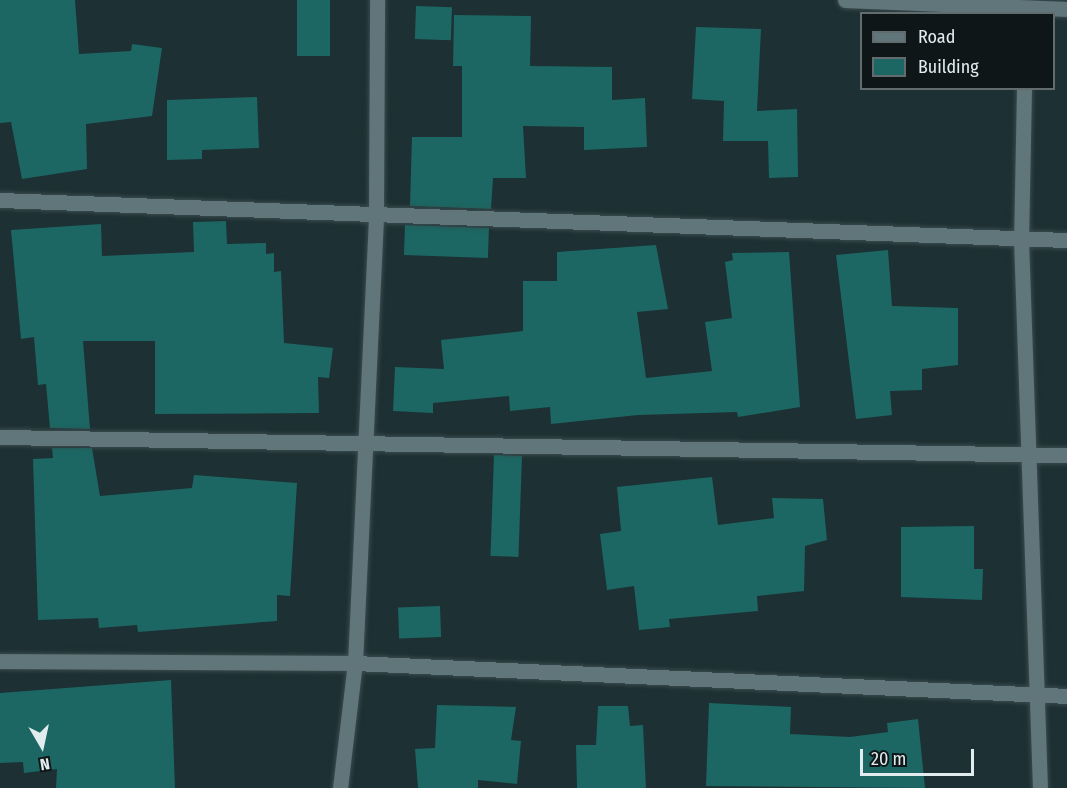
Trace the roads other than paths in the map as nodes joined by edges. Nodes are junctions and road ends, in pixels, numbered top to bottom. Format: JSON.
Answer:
{"nodes":[{"id":1,"x":377,"y":0,"type":"edge"},
{"id":2,"x":845,"y":0,"type":"edge"},
{"id":3,"x":1026,"y":7,"type":"edge"},
{"id":4,"x":1067,"y":9,"type":"edge"},
{"id":5,"x":1024,"y":90,"type":"edge"},
{"id":6,"x":0,"y":200,"type":"edge"},
{"id":7,"x":376,"y":214,"type":"junction"},
{"id":8,"x":1021,"y":239,"type":"junction"},
{"id":9,"x":1067,"y":240,"type":"edge"},
{"id":10,"x":0,"y":437,"type":"edge"},
{"id":11,"x":363,"y":440,"type":"junction"},
{"id":12,"x":1028,"y":454,"type":"junction"},
{"id":13,"x":1067,"y":455,"type":"edge"},
{"id":14,"x":0,"y":661,"type":"edge"},
{"id":15,"x":354,"y":663,"type":"junction"},
{"id":16,"x":1038,"y":694,"type":"junction"},
{"id":17,"x":1067,"y":696,"type":"edge"},
{"id":18,"x":340,"y":788,"type":"edge"},
{"id":19,"x":1040,"y":788,"type":"edge"}],
"edges":[{"from":1,"to":7,"type":"street"},
{"from":2,"to":3,"type":"street"},
{"from":3,"to":4,"type":"street"},
{"from":5,"to":8,"type":"street"},
{"from":6,"to":7,"type":"street"},
{"from":7,"to":8,"type":"street"},
{"from":7,"to":11,"type":"street"},
{"from":8,"to":9,"type":"street"},
{"from":8,"to":12,"type":"street"},
{"from":10,"to":11,"type":"street"},
{"from":11,"to":12,"type":"street"},
{"from":11,"to":15,"type":"street"},
{"from":12,"to":13,"type":"street"},
{"from":12,"to":16,"type":"street"},
{"from":14,"to":15,"type":"street"},
{"from":15,"to":16,"type":"street"},
{"from":15,"to":18,"type":"street"},
{"from":16,"to":17,"type":"street"},
{"from":16,"to":19,"type":"street"}]}
